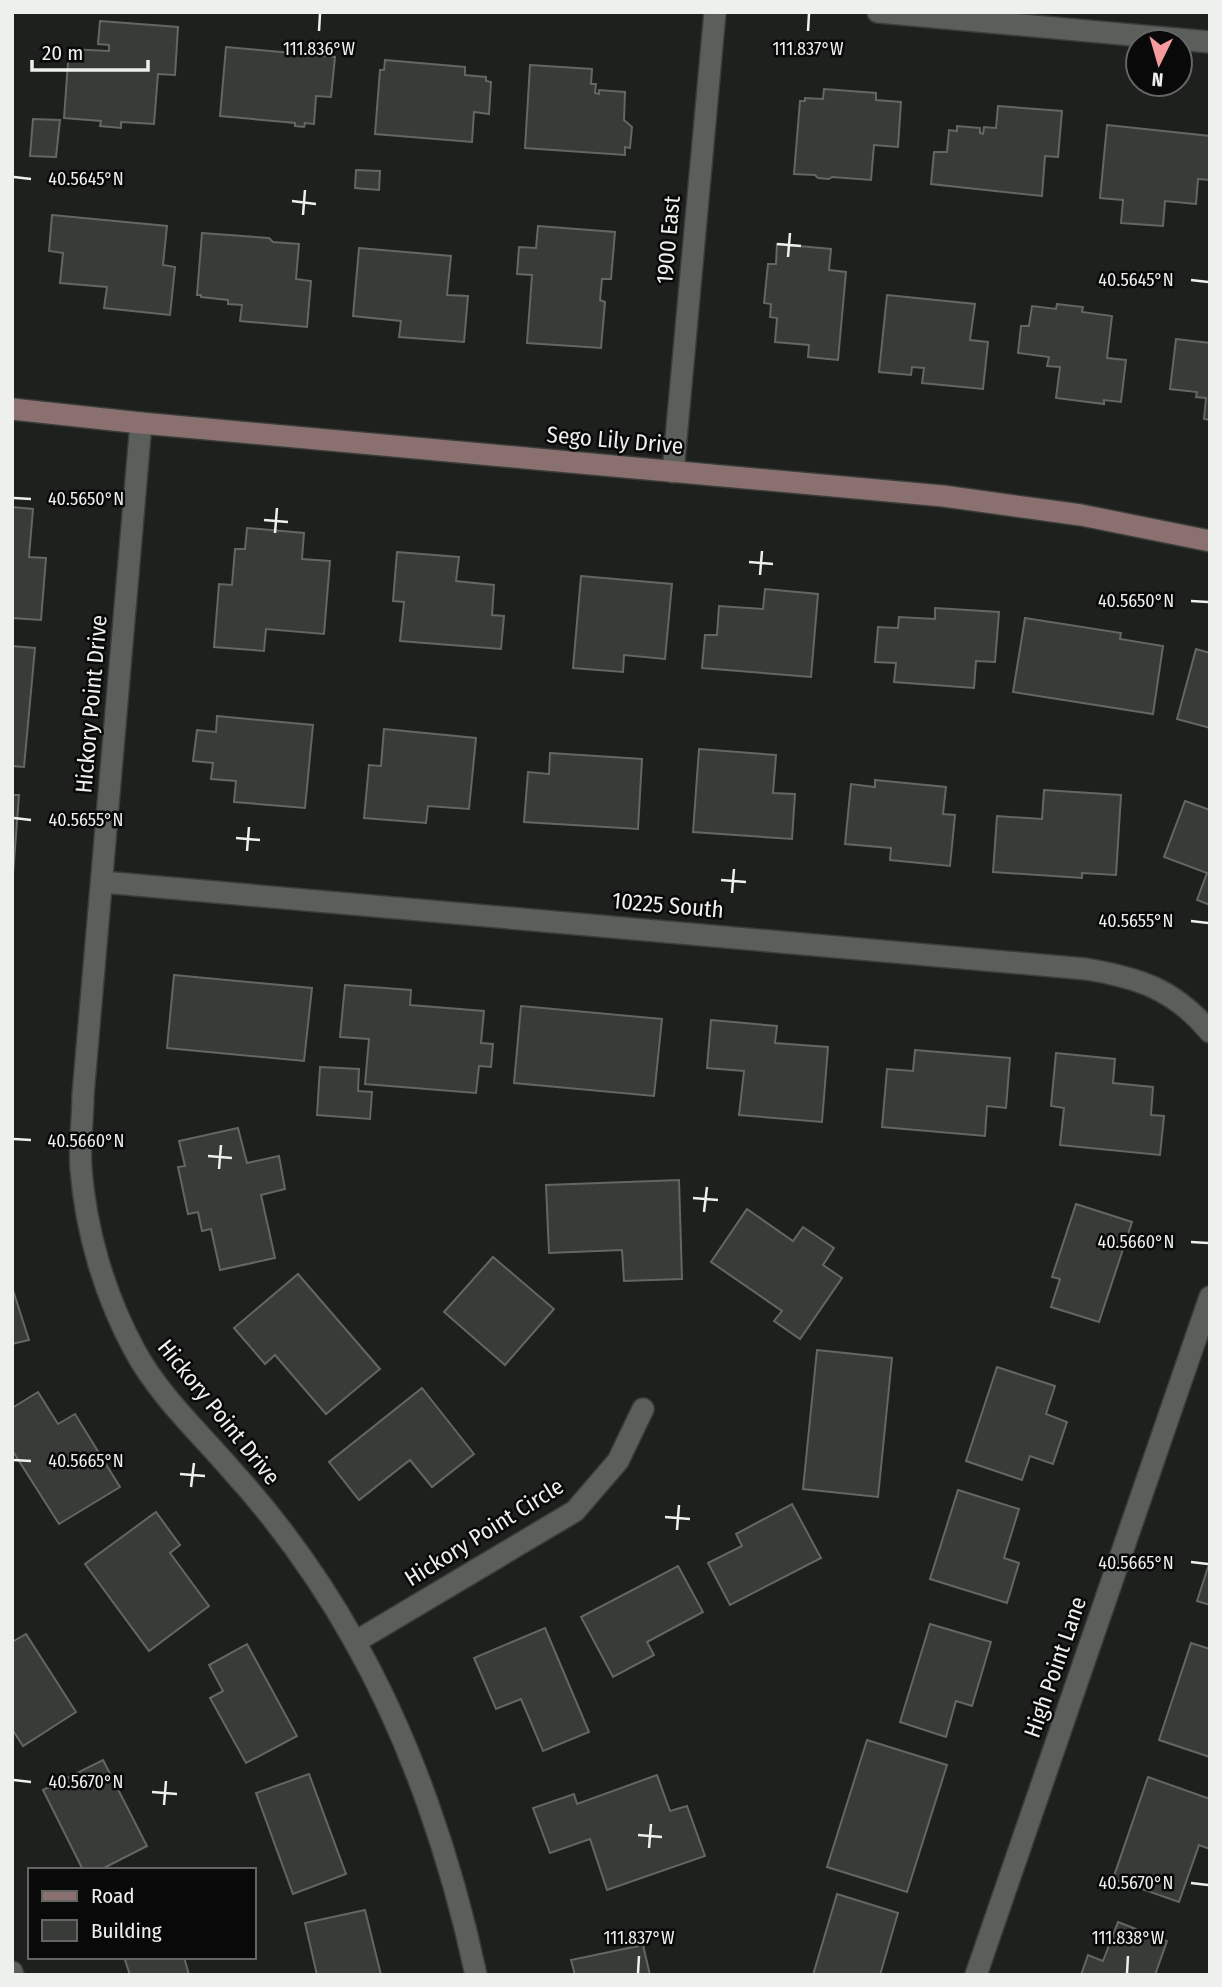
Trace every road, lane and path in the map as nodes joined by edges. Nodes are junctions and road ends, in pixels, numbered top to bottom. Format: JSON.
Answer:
{"nodes":[{"id":1,"x":715,"y":12,"type":"edge"},
{"id":2,"x":878,"y":12,"type":"edge"},
{"id":3,"x":1210,"y":42,"type":"edge"},
{"id":4,"x":12,"y":409,"type":"edge"},
{"id":5,"x":141,"y":423,"type":"junction"},
{"id":6,"x":673,"y":472,"type":"junction"},
{"id":7,"x":1210,"y":541,"type":"edge"},
{"id":8,"x":102,"y":882,"type":"junction"},
{"id":9,"x":1210,"y":1032,"type":"edge"},
{"id":10,"x":1210,"y":1297,"type":"edge"},
{"id":11,"x":643,"y":1409,"type":"dead end"},
{"id":12,"x":355,"y":1642,"type":"junction"},
{"id":13,"x":476,"y":1975,"type":"edge"},
{"id":14,"x":976,"y":1975,"type":"edge"}],
"edges":[{"from":1,"to":6,"type":"street","name":"1900 East"},
{"from":2,"to":3,"type":"street"},
{"from":4,"to":5,"type":"street","name":"Sego Lily Drive"},
{"from":5,"to":6,"type":"street","name":"Sego Lily Drive"},
{"from":5,"to":8,"type":"street","name":"Hickory Point Drive"},
{"from":6,"to":7,"type":"street","name":"Sego Lily Drive"},
{"from":8,"to":9,"type":"street","name":"10225 South"},
{"from":8,"to":12,"type":"street","name":"Hickory Point Drive"},
{"from":10,"to":14,"type":"street","name":"High Point Lane"},
{"from":11,"to":12,"type":"street","name":"Hickory Point Circle"},
{"from":12,"to":13,"type":"street","name":"Hickory Point Drive"}]}
